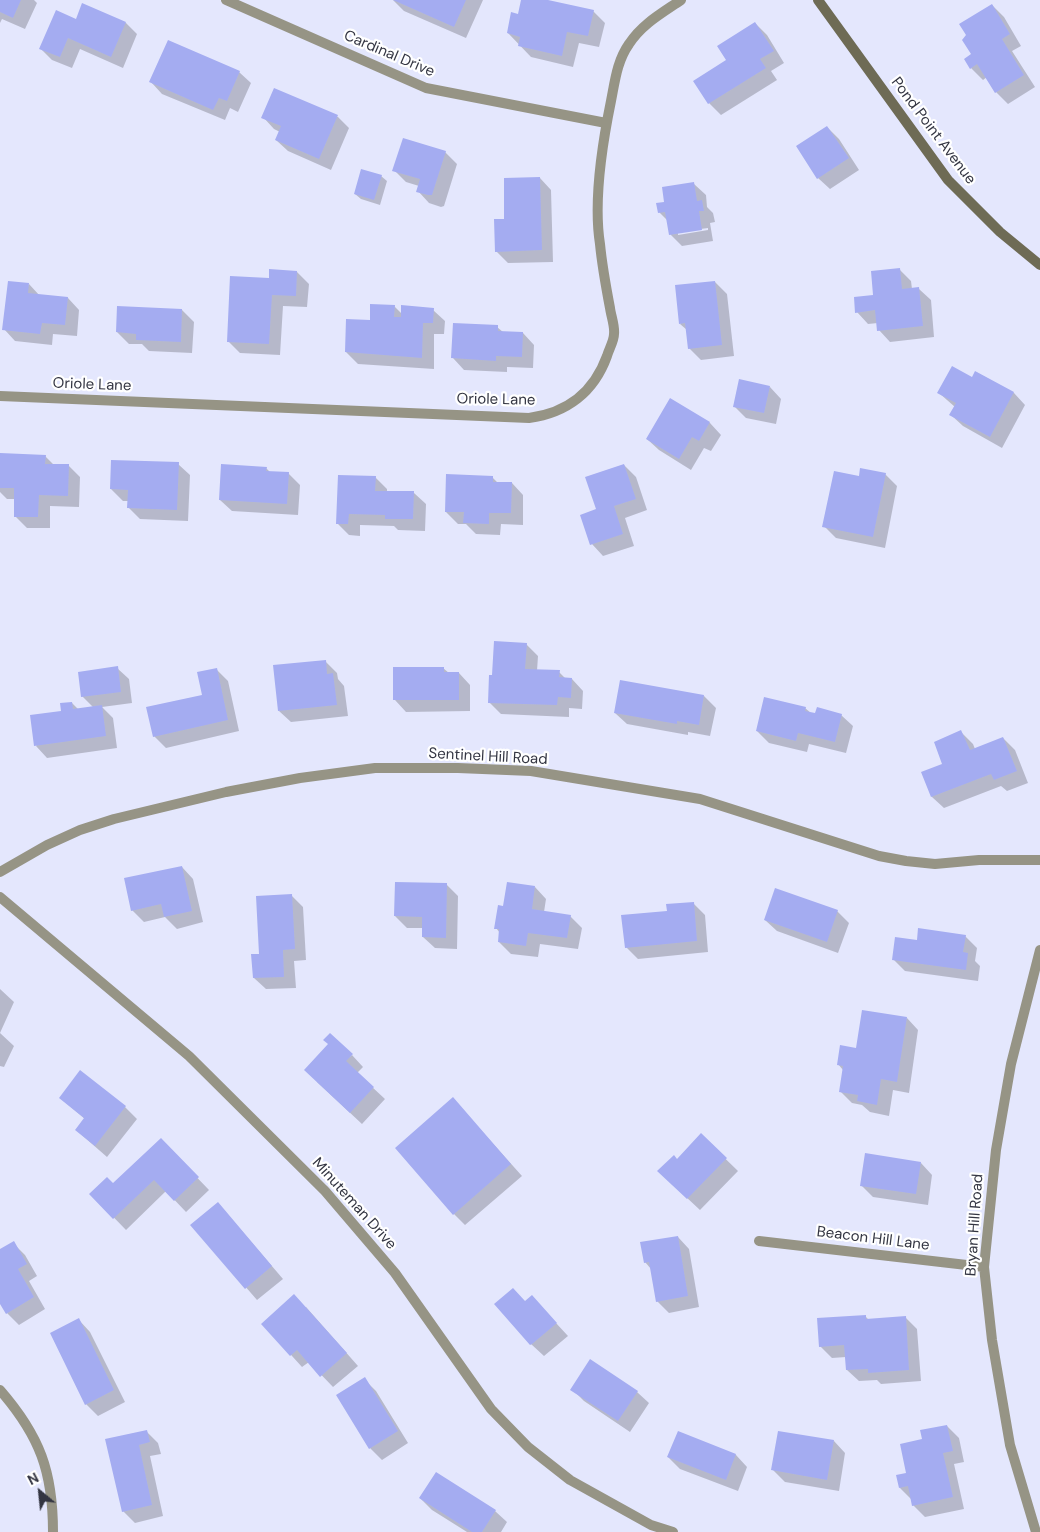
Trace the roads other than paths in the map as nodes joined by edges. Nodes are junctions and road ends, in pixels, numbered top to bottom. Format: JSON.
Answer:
{"nodes":[{"id":1,"x":226,"y":0,"type":"edge"},
{"id":2,"x":681,"y":0,"type":"edge"},
{"id":3,"x":818,"y":0,"type":"edge"},
{"id":4,"x":606,"y":123,"type":"junction"},
{"id":5,"x":1040,"y":265,"type":"edge"},
{"id":6,"x":0,"y":396,"type":"edge"},
{"id":7,"x":1040,"y":860,"type":"edge"},
{"id":8,"x":0,"y":872,"type":"edge"},
{"id":9,"x":0,"y":897,"type":"edge"},
{"id":10,"x":1040,"y":950,"type":"edge"},
{"id":11,"x":759,"y":1241,"type":"dead end"},
{"id":12,"x":984,"y":1267,"type":"junction"},
{"id":13,"x":0,"y":1390,"type":"edge"},
{"id":14,"x":53,"y":1532,"type":"edge"},
{"id":15,"x":673,"y":1532,"type":"edge"},
{"id":16,"x":1036,"y":1532,"type":"edge"}],
"edges":[{"from":1,"to":4,"type":"street","name":"Cardinal Drive"},
{"from":2,"to":4,"type":"street","name":"Oriole Lane"},
{"from":3,"to":5,"type":"main road","name":"Pond Point Avenue"},
{"from":4,"to":6,"type":"street","name":"Oriole Lane"},
{"from":7,"to":8,"type":"street","name":"Sentinel Hill Road"},
{"from":9,"to":15,"type":"street","name":"Minuteman Drive"},
{"from":10,"to":12,"type":"street","name":"Bryan Hill Road"},
{"from":11,"to":12,"type":"street","name":"Beacon Hill Lane"},
{"from":12,"to":16,"type":"street","name":"Bryan Hill Road"},
{"from":13,"to":14,"type":"street"}]}
